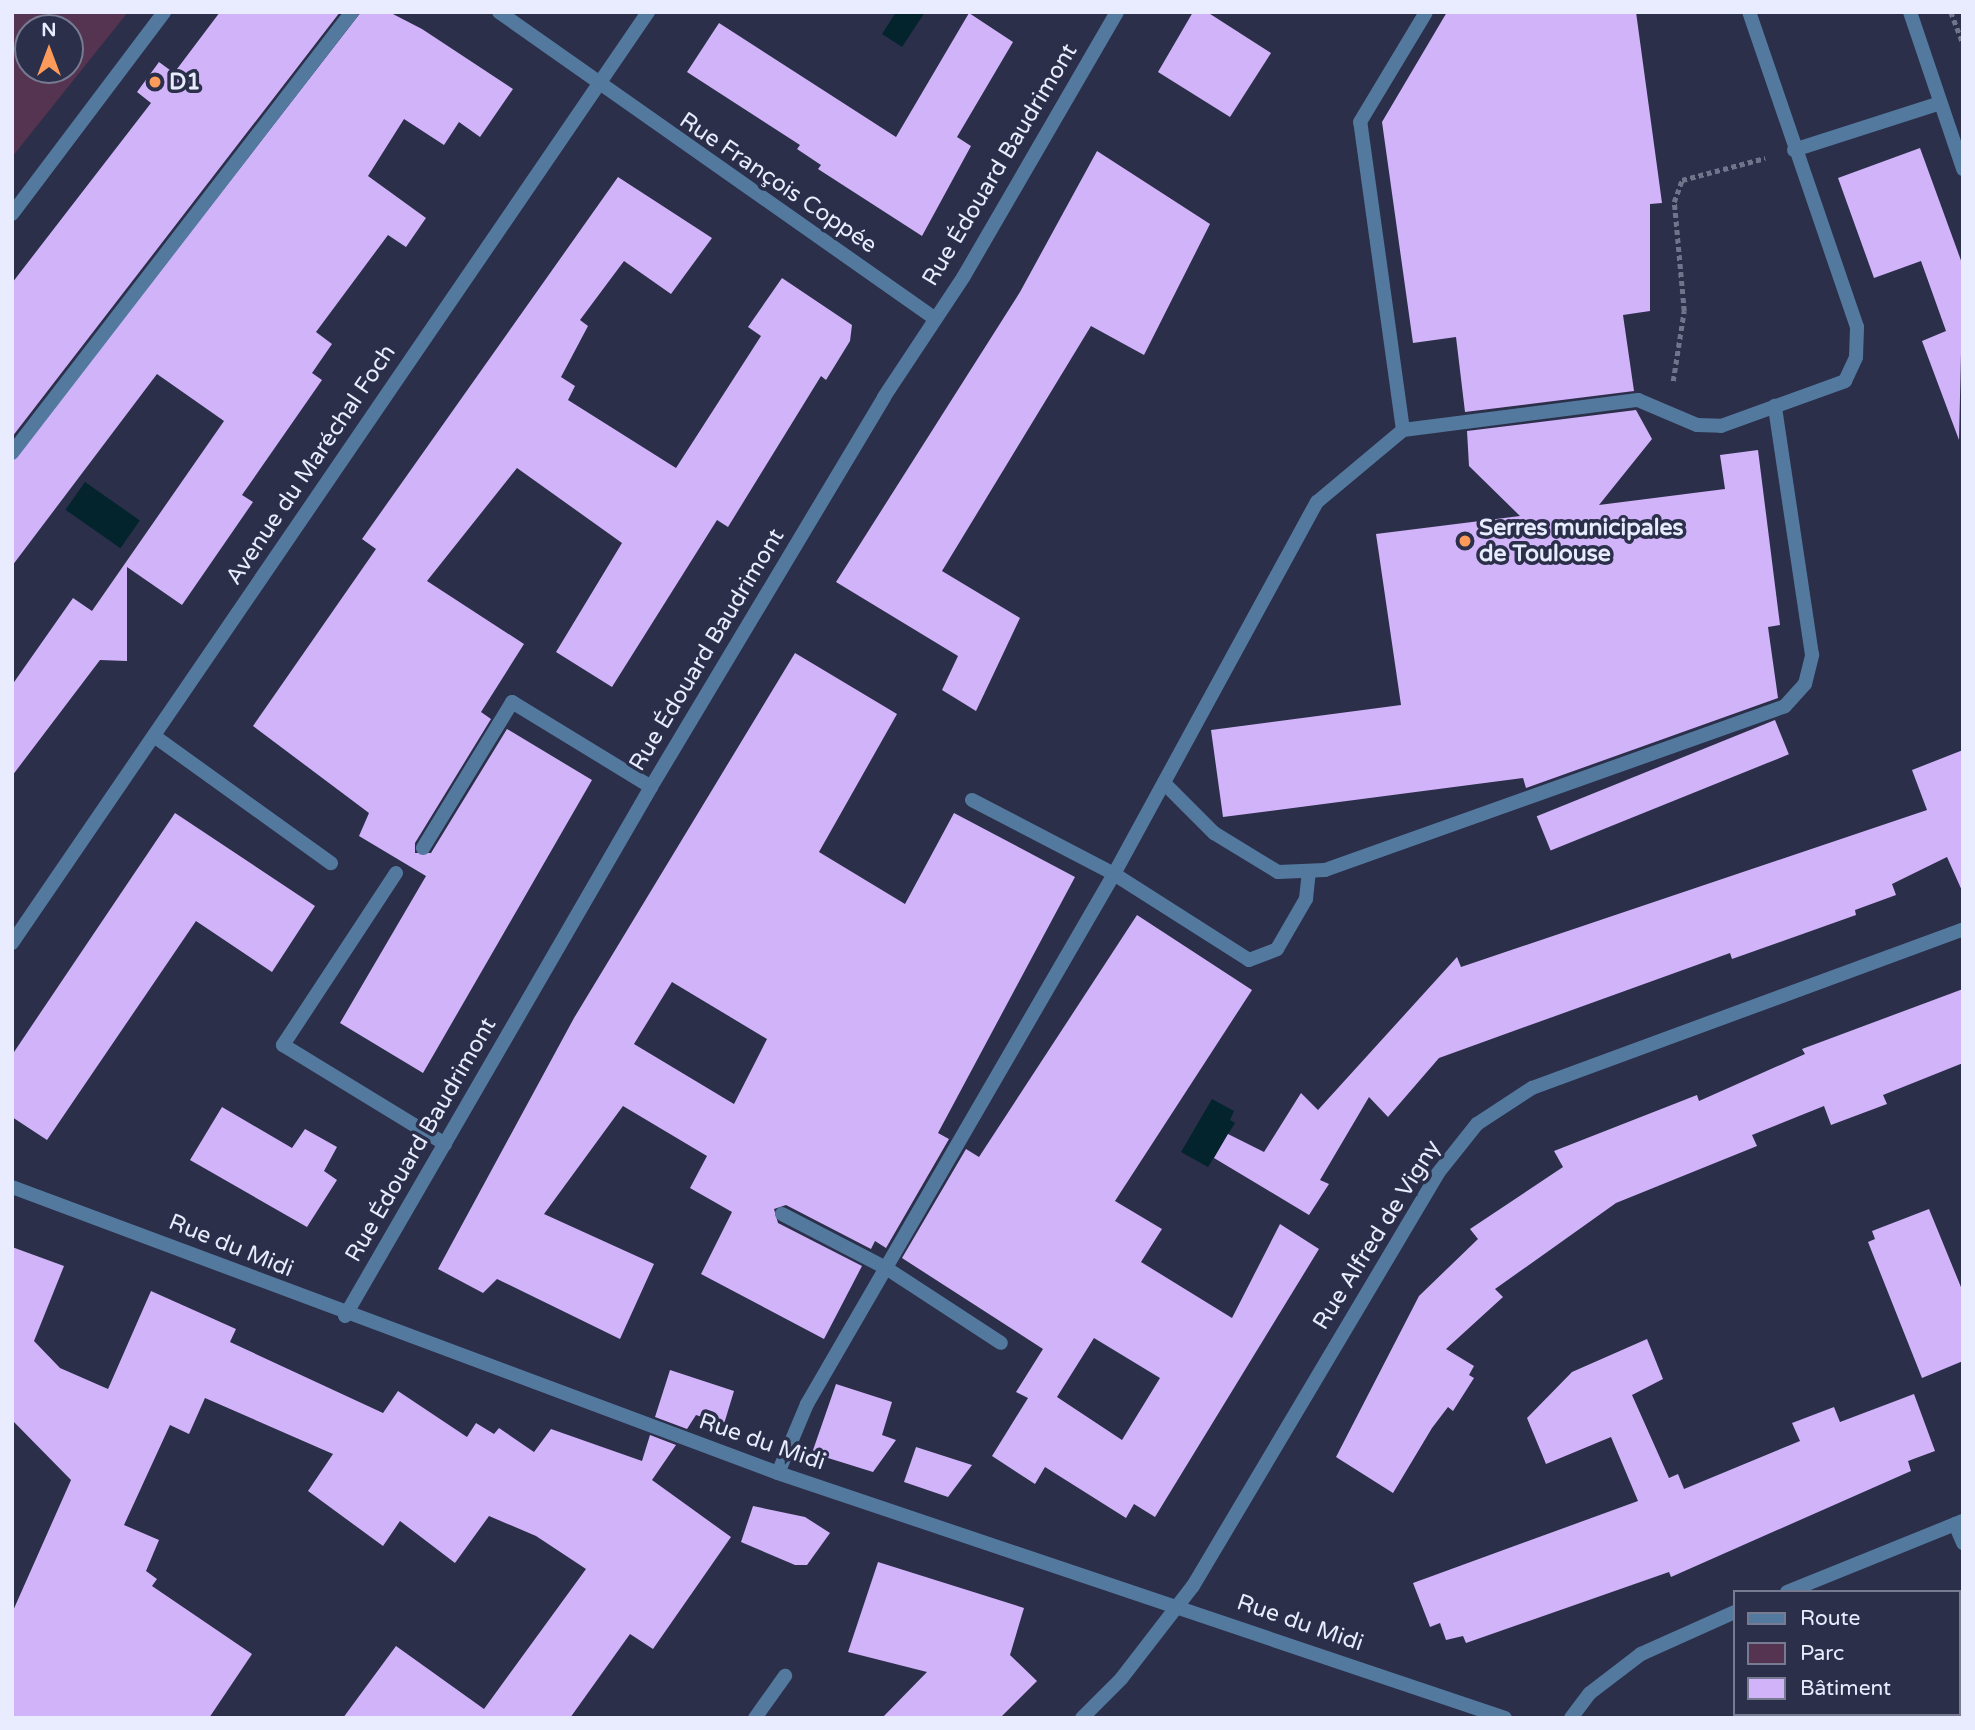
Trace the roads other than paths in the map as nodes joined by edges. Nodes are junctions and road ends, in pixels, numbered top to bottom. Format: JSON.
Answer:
{"nodes":[{"id":1,"x":164,"y":12,"type":"edge"},
{"id":2,"x":352,"y":12,"type":"edge"},
{"id":3,"x":499,"y":12,"type":"edge"},
{"id":4,"x":648,"y":12,"type":"edge"},
{"id":5,"x":1117,"y":12,"type":"edge"},
{"id":6,"x":1426,"y":12,"type":"edge"},
{"id":7,"x":1749,"y":12,"type":"edge"},
{"id":8,"x":1910,"y":12,"type":"edge"},
{"id":9,"x":597,"y":86,"type":"junction"},
{"id":10,"x":1940,"y":103,"type":"junction"},
{"id":11,"x":1794,"y":150,"type":"junction"},
{"id":12,"x":1963,"y":169,"type":"edge"},
{"id":13,"x":12,"y":214,"type":"edge"},
{"id":14,"x":933,"y":318,"type":"junction"},
{"id":15,"x":1775,"y":406,"type":"junction"},
{"id":16,"x":1404,"y":429,"type":"junction"},
{"id":17,"x":12,"y":453,"type":"edge"},
{"id":18,"x":155,"y":736,"type":"junction"},
{"id":19,"x":1164,"y":783,"type":"junction"},
{"id":20,"x":651,"y":787,"type":"junction"},
{"id":21,"x":972,"y":800,"type":"dead end"},
{"id":22,"x":423,"y":848,"type":"dead end"},
{"id":23,"x":331,"y":863,"type":"dead end"},
{"id":24,"x":1309,"y":871,"type":"junction"},
{"id":25,"x":396,"y":873,"type":"dead end"},
{"id":26,"x":1114,"y":874,"type":"junction"},
{"id":27,"x":1963,"y":929,"type":"edge"},
{"id":28,"x":12,"y":943,"type":"edge"},
{"id":29,"x":445,"y":1144,"type":"junction"},
{"id":30,"x":12,"y":1187,"type":"edge"},
{"id":31,"x":782,"y":1214,"type":"dead end"},
{"id":32,"x":886,"y":1268,"type":"junction"},
{"id":33,"x":345,"y":1316,"type":"junction"},
{"id":34,"x":1001,"y":1343,"type":"dead end"},
{"id":35,"x":778,"y":1473,"type":"junction"},
{"id":36,"x":1959,"y":1523,"type":"edge"},
{"id":37,"x":1963,"y":1543,"type":"edge"},
{"id":38,"x":1792,"y":1590,"type":"edge"},
{"id":39,"x":1179,"y":1606,"type":"junction"},
{"id":40,"x":1734,"y":1612,"type":"edge"},
{"id":41,"x":785,"y":1676,"type":"dead end"},
{"id":42,"x":755,"y":1718,"type":"edge"},
{"id":43,"x":1082,"y":1718,"type":"edge"},
{"id":44,"x":1505,"y":1718,"type":"edge"},
{"id":45,"x":1571,"y":1718,"type":"edge"}],
"edges":[{"from":1,"to":13,"type":"street"},
{"from":2,"to":17,"type":"street"},
{"from":3,"to":9,"type":"street","name":"Rue François Coppée"},
{"from":4,"to":9,"type":"street","name":"Avenue du Maréchal Foch"},
{"from":5,"to":14,"type":"street","name":"Rue Édouard Baudrimont"},
{"from":6,"to":16,"type":"street"},
{"from":7,"to":11,"type":"street"},
{"from":8,"to":10,"type":"street"},
{"from":9,"to":14,"type":"street","name":"Rue François Coppée"},
{"from":9,"to":18,"type":"street","name":"Avenue du Maréchal Foch"},
{"from":10,"to":11,"type":"street"},
{"from":10,"to":12,"type":"street"},
{"from":11,"to":15,"type":"street"},
{"from":14,"to":20,"type":"street","name":"Rue Édouard Baudrimont"},
{"from":15,"to":16,"type":"street"},
{"from":15,"to":24,"type":"street"},
{"from":16,"to":19,"type":"street"},
{"from":18,"to":23,"type":"street"},
{"from":18,"to":28,"type":"street","name":"Avenue du Maréchal Foch"},
{"from":19,"to":24,"type":"street"},
{"from":19,"to":26,"type":"street"},
{"from":20,"to":22,"type":"street"},
{"from":20,"to":29,"type":"street","name":"Rue Édouard Baudrimont"},
{"from":21,"to":26,"type":"street"},
{"from":24,"to":26,"type":"street"},
{"from":25,"to":29,"type":"street"},
{"from":26,"to":32,"type":"street"},
{"from":27,"to":39,"type":"street","name":"Rue Alfred de Vigny"},
{"from":29,"to":33,"type":"street","name":"Rue Édouard Baudrimont"},
{"from":30,"to":33,"type":"street","name":"Rue du Midi"},
{"from":31,"to":32,"type":"street"},
{"from":32,"to":34,"type":"street"},
{"from":32,"to":35,"type":"street"},
{"from":33,"to":35,"type":"street","name":"Rue du Midi"},
{"from":35,"to":39,"type":"street","name":"Rue du Midi"},
{"from":36,"to":37,"type":"street"},
{"from":36,"to":38,"type":"street"},
{"from":39,"to":43,"type":"street","name":"Rue Alfred de Vigny"},
{"from":39,"to":44,"type":"street","name":"Rue du Midi"},
{"from":40,"to":45,"type":"street"},
{"from":41,"to":42,"type":"street"}]}
